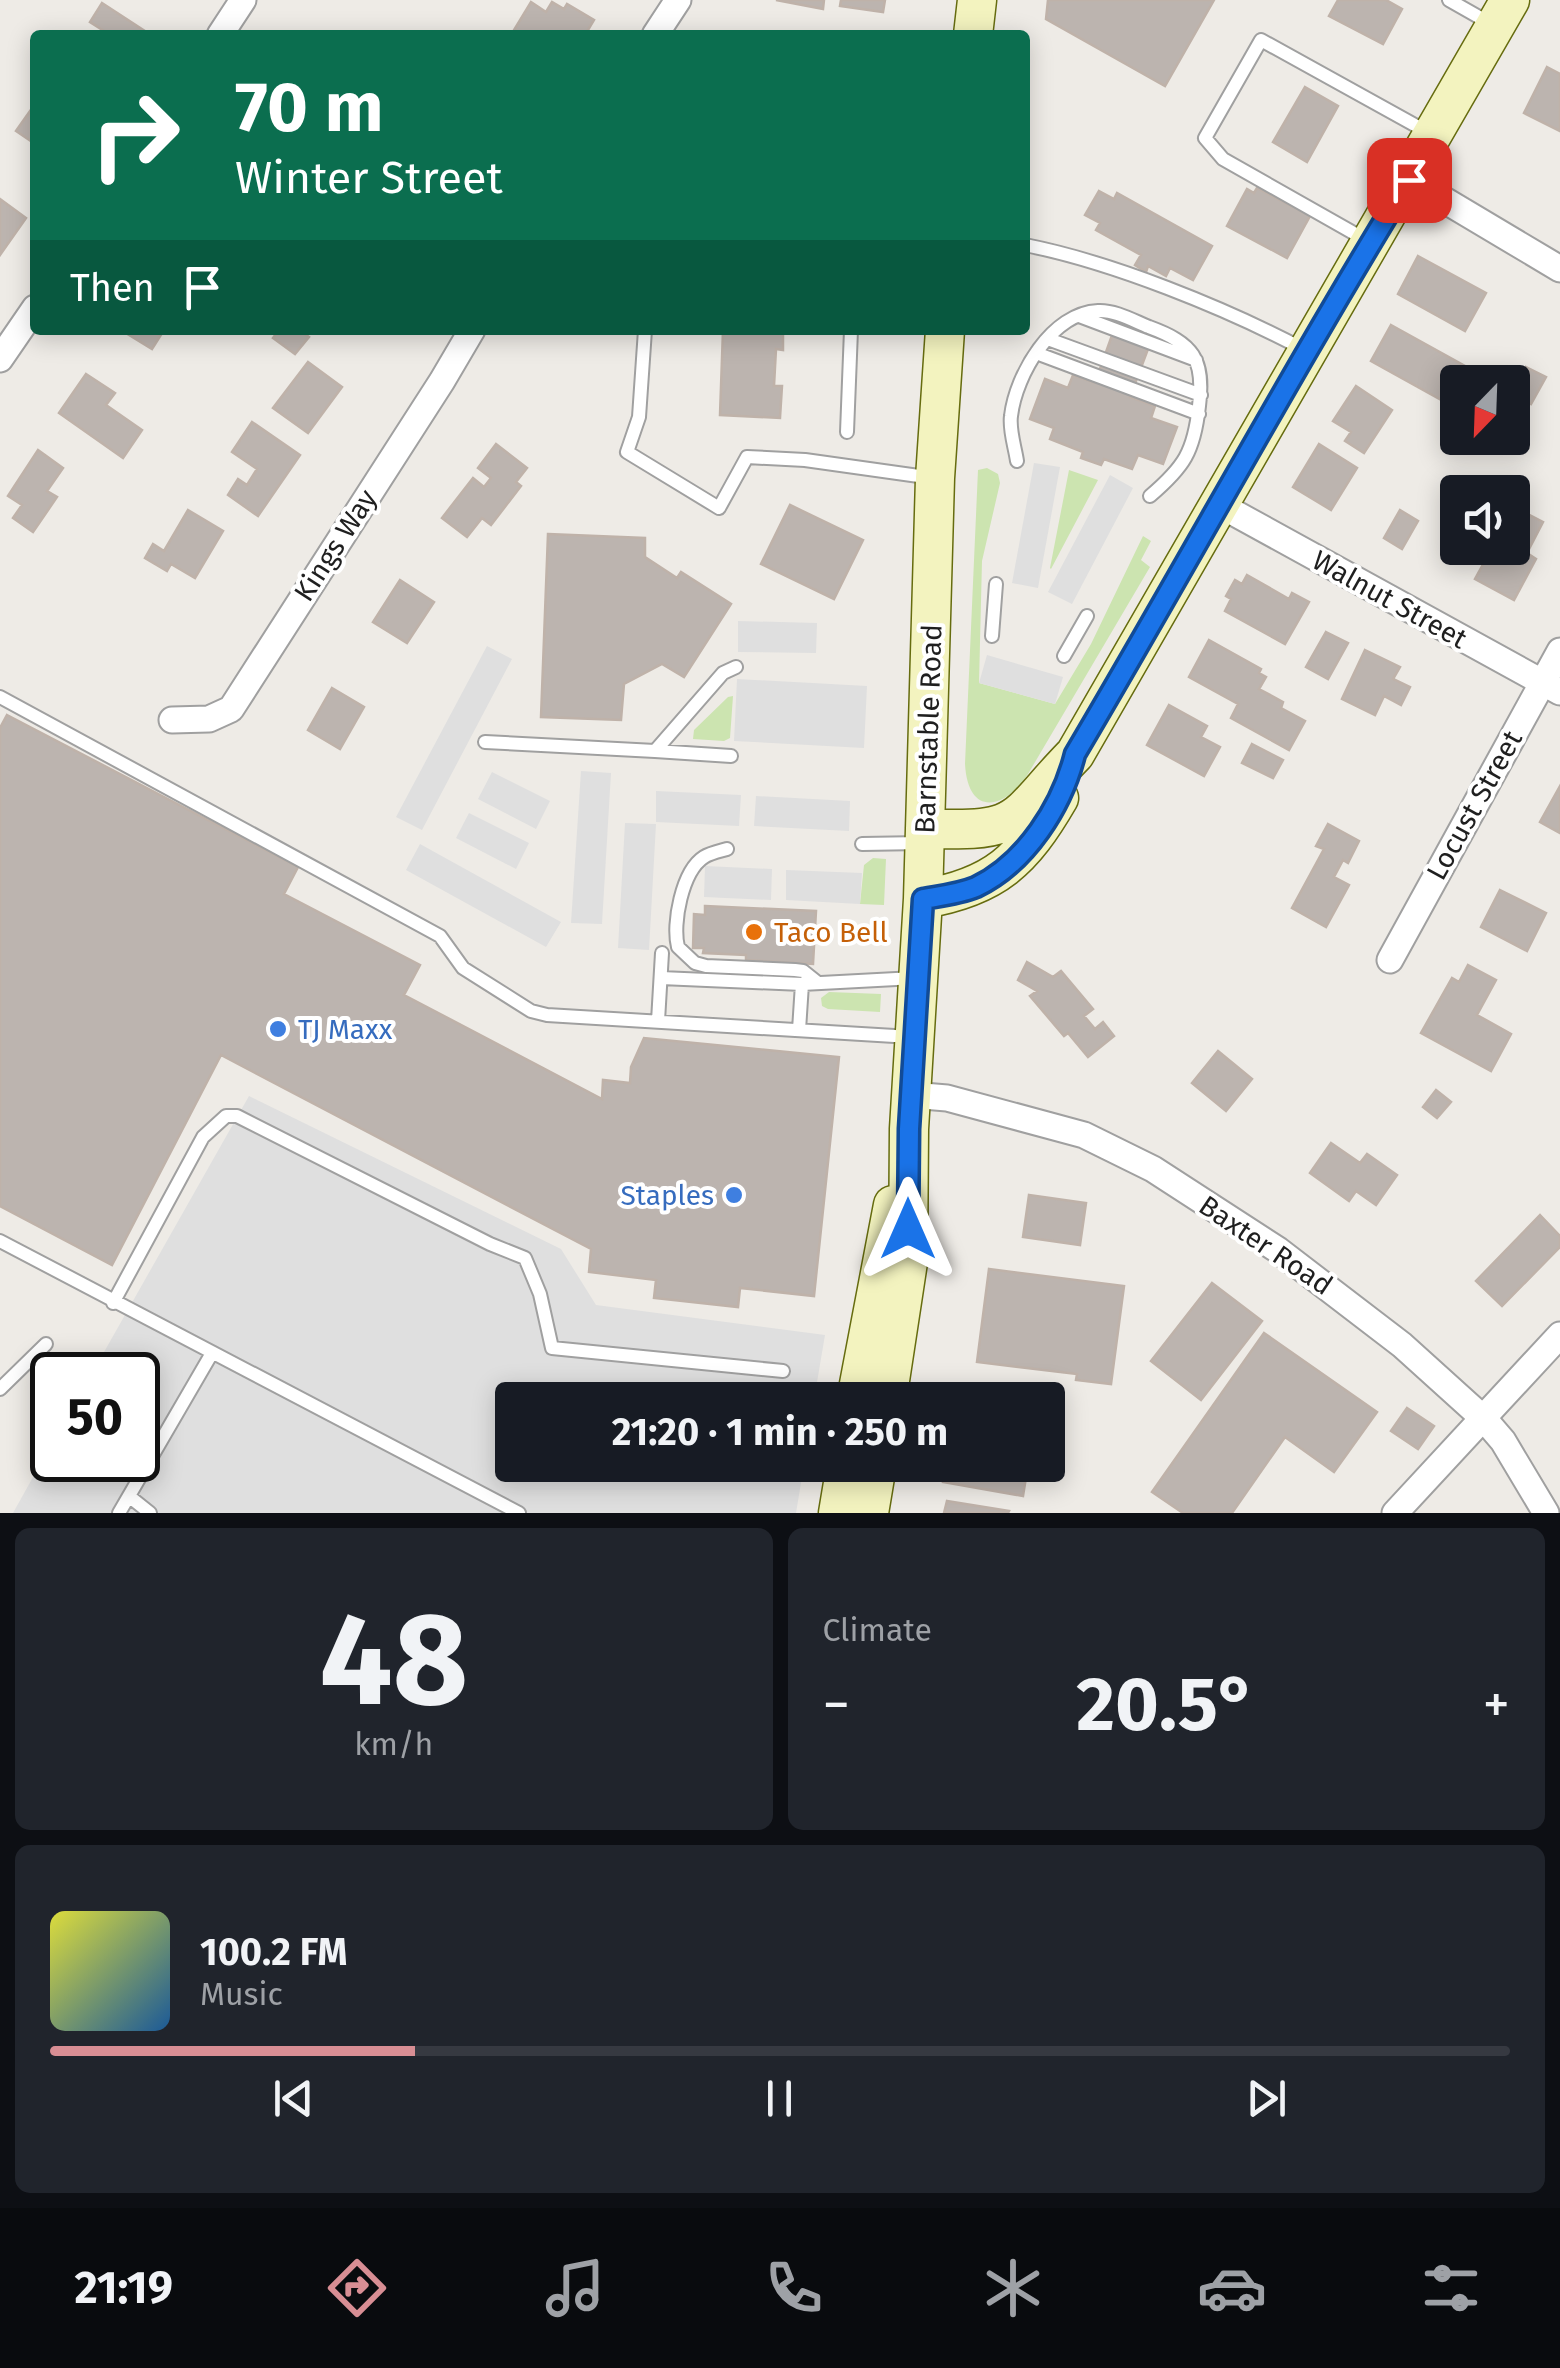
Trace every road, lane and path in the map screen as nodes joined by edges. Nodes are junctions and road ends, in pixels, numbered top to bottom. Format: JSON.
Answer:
{"nodes":[{"id":1,"x":244,"y":0,"type":"edge"},
{"id":2,"x":678,"y":0,"type":"edge"},
{"id":3,"x":977,"y":0,"type":"edge"},
{"id":4,"x":1449,"y":0,"type":"edge"},
{"id":5,"x":1502,"y":13,"type":"edge"},
{"id":6,"x":223,"y":30,"type":"edge"},
{"id":7,"x":658,"y":30,"type":"edge"},
{"id":8,"x":974,"y":30,"type":"edge"},
{"id":9,"x":1433,"y":136,"type":"junction"},
{"id":10,"x":1409,"y":180,"type":"junction"},
{"id":11,"x":1370,"y":243,"type":"junction"},
{"id":12,"x":1030,"y":247,"type":"edge"},
{"id":13,"x":1560,"y":269,"type":"edge"},
{"id":14,"x":30,"y":315,"type":"edge"},
{"id":15,"x":469,"y":335,"type":"edge"},
{"id":16,"x":645,"y":335,"type":"edge"},
{"id":17,"x":851,"y":335,"type":"edge"},
{"id":18,"x":945,"y":335,"type":"edge"},
{"id":19,"x":1048,"y":339,"type":"junction"},
{"id":20,"x":1305,"y":350,"type":"junction"},
{"id":21,"x":1036,"y":354,"type":"junction"},
{"id":22,"x":0,"y":360,"type":"edge"},
{"id":23,"x":1201,"y":395,"type":"junction"},
{"id":24,"x":1198,"y":414,"type":"junction"},
{"id":25,"x":847,"y":432,"type":"dead end"},
{"id":26,"x":1018,"y":461,"type":"dead end"},
{"id":27,"x":935,"y":478,"type":"junction"},
{"id":28,"x":1150,"y":496,"type":"dead end"},
{"id":29,"x":1220,"y":506,"type":"junction"},
{"id":30,"x":996,"y":584,"type":"dead end"},
{"id":31,"x":1087,"y":616,"type":"dead end"},
{"id":32,"x":992,"y":636,"type":"dead end"},
{"id":33,"x":1560,"y":651,"type":"edge"},
{"id":34,"x":1064,"y":656,"type":"dead end"},
{"id":35,"x":736,"y":667,"type":"dead end"},
{"id":36,"x":1551,"y":687,"type":"edge"},
{"id":37,"x":0,"y":697,"type":"edge"},
{"id":38,"x":172,"y":720,"type":"dead end"},
{"id":39,"x":485,"y":742,"type":"dead end"},
{"id":40,"x":655,"y":751,"type":"junction"},
{"id":41,"x":1075,"y":754,"type":"junction"},
{"id":42,"x":731,"y":756,"type":"dead end"},
{"id":43,"x":925,"y":836,"type":"junction"},
{"id":44,"x":862,"y":844,"type":"dead end"},
{"id":45,"x":726,"y":848,"type":"dead end"},
{"id":46,"x":923,"y":899,"type":"junction"},
{"id":47,"x":662,"y":953,"type":"dead end"},
{"id":48,"x":1390,"y":960,"type":"dead end"},
{"id":49,"x":660,"y":978,"type":"junction"},
{"id":50,"x":917,"y":978,"type":"junction"},
{"id":51,"x":818,"y":983,"type":"junction"},
{"id":52,"x":802,"y":984,"type":"junction"},
{"id":53,"x":658,"y":1021,"type":"junction"},
{"id":54,"x":800,"y":1030,"type":"junction"},
{"id":55,"x":914,"y":1037,"type":"junction"},
{"id":56,"x":910,"y":1112,"type":"junction"},
{"id":57,"x":0,"y":1241,"type":"edge"},
{"id":58,"x":114,"y":1303,"type":"junction"},
{"id":59,"x":1560,"y":1335,"type":"edge"},
{"id":60,"x":46,"y":1344,"type":"dead end"},
{"id":61,"x":212,"y":1353,"type":"junction"},
{"id":62,"x":782,"y":1371,"type":"dead end"},
{"id":63,"x":859,"y":1382,"type":"edge"},
{"id":64,"x":890,"y":1382,"type":"edge"},
{"id":65,"x":0,"y":1388,"type":"edge"},
{"id":66,"x":1485,"y":1420,"type":"junction"},
{"id":67,"x":843,"y":1482,"type":"edge"},
{"id":68,"x":874,"y":1482,"type":"edge"},
{"id":69,"x":130,"y":1497,"type":"junction"},
{"id":70,"x":119,"y":1513,"type":"edge"},
{"id":71,"x":150,"y":1513,"type":"edge"},
{"id":72,"x":519,"y":1513,"type":"edge"},
{"id":73,"x":838,"y":1513,"type":"edge"},
{"id":74,"x":869,"y":1513,"type":"edge"},
{"id":75,"x":1395,"y":1513,"type":"edge"},
{"id":76,"x":1546,"y":1513,"type":"edge"}],
"edges":[{"from":1,"to":6,"type":"street"},
{"from":2,"to":7,"type":"street"},
{"from":3,"to":8,"type":"main road"},
{"from":4,"to":5,"type":"lane"},
{"from":5,"to":9,"type":"main road"},
{"from":9,"to":10,"type":"main road"},
{"from":9,"to":11,"type":"lane"},
{"from":10,"to":11,"type":"main road"},
{"from":10,"to":13,"type":"street"},
{"from":11,"to":20,"type":"main road"},
{"from":12,"to":20,"type":"lane"},
{"from":14,"to":22,"type":"street"},
{"from":15,"to":38,"type":"street","name":"Kings Way"},
{"from":16,"to":27,"type":"lane"},
{"from":17,"to":25,"type":"lane"},
{"from":18,"to":27,"type":"main road","name":"Barnstable Road"},
{"from":19,"to":21,"type":"lane"},
{"from":19,"to":23,"type":"lane"},
{"from":19,"to":23,"type":"lane"},
{"from":20,"to":29,"type":"main road"},
{"from":21,"to":24,"type":"lane"},
{"from":21,"to":26,"type":"lane"},
{"from":23,"to":24,"type":"lane"},
{"from":24,"to":28,"type":"lane"},
{"from":27,"to":43,"type":"main road","name":"Barnstable Road"},
{"from":29,"to":36,"type":"street","name":"Walnut Street"},
{"from":29,"to":41,"type":"main road"},
{"from":30,"to":32,"type":"lane"},
{"from":31,"to":34,"type":"lane"},
{"from":33,"to":36,"type":"street","name":"Locust Street"},
{"from":35,"to":40,"type":"lane"},
{"from":36,"to":48,"type":"street","name":"Locust Street"},
{"from":37,"to":53,"type":"lane"},
{"from":39,"to":40,"type":"lane"},
{"from":40,"to":42,"type":"lane"},
{"from":41,"to":43,"type":"main road"},
{"from":41,"to":46,"type":"main road"},
{"from":43,"to":44,"type":"lane"},
{"from":43,"to":46,"type":"main road","name":"Barnstable Road"},
{"from":45,"to":51,"type":"lane"},
{"from":46,"to":50,"type":"main road","name":"Barnstable Road"},
{"from":47,"to":49,"type":"lane"},
{"from":49,"to":52,"type":"lane"},
{"from":49,"to":53,"type":"lane"},
{"from":50,"to":51,"type":"lane"},
{"from":50,"to":55,"type":"main road","name":"Barnstable Road"},
{"from":51,"to":52,"type":"lane"},
{"from":52,"to":54,"type":"lane"},
{"from":53,"to":54,"type":"lane"},
{"from":54,"to":55,"type":"lane"},
{"from":55,"to":56,"type":"main road","name":"Barnstable Road"},
{"from":56,"to":63,"type":"main road","name":"Barnstable Road"},
{"from":56,"to":64,"type":"main road","name":"Barnstable Road"},
{"from":56,"to":66,"type":"street","name":"Baxter Road"},
{"from":57,"to":58,"type":"lane"},
{"from":58,"to":61,"type":"lane"},
{"from":58,"to":62,"type":"lane"},
{"from":59,"to":66,"type":"street"},
{"from":60,"to":65,"type":"lane"},
{"from":61,"to":69,"type":"lane"},
{"from":61,"to":72,"type":"lane"},
{"from":66,"to":75,"type":"street"},
{"from":66,"to":76,"type":"street","name":"Baxter Road"},
{"from":67,"to":73,"type":"main road"},
{"from":68,"to":74,"type":"main road"},
{"from":69,"to":70,"type":"lane"},
{"from":69,"to":71,"type":"lane"}]}
